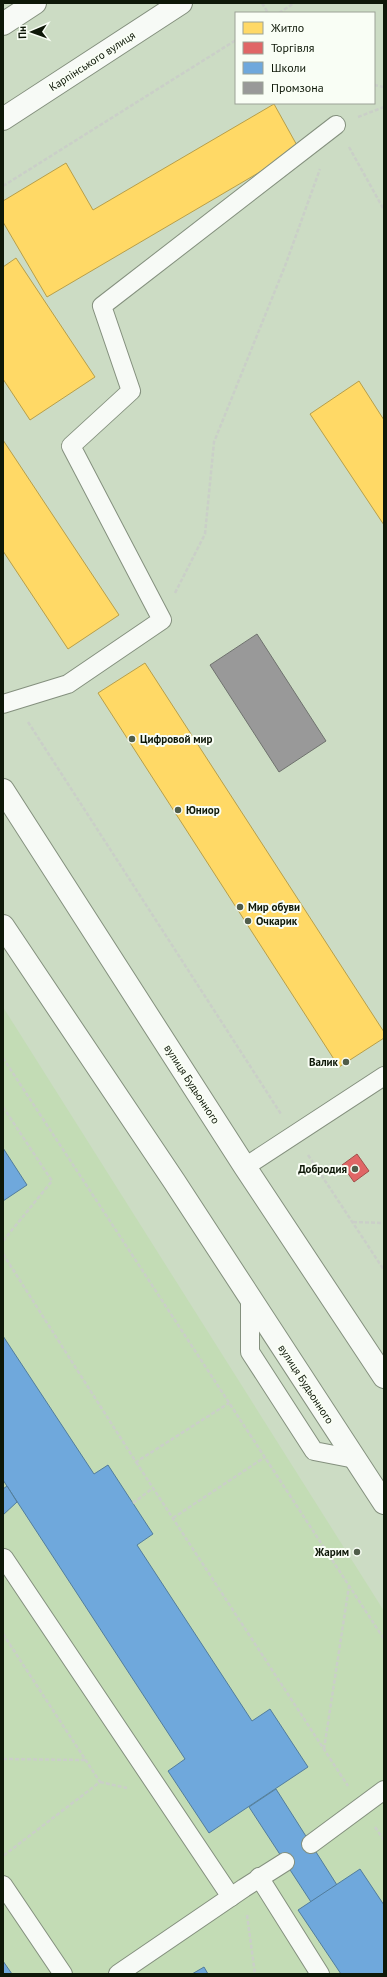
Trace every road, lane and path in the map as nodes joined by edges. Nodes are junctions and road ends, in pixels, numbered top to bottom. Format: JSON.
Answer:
{"nodes":[{"id":1,"x":35,"y":3,"type":"edge"},
{"id":2,"x":182,"y":3,"type":"edge"},
{"id":3,"x":262,"y":3,"type":"edge"},
{"id":4,"x":294,"y":3,"type":"edge"},
{"id":5,"x":267,"y":12,"type":"edge"},
{"id":6,"x":280,"y":12,"type":"edge"},
{"id":7,"x":3,"y":24,"type":"edge"},
{"id":8,"x":235,"y":41,"type":"edge"},
{"id":9,"x":3,"y":119,"type":"edge"},
{"id":10,"x":336,"y":125,"type":"junction"},
{"id":11,"x":3,"y":186,"type":"edge"},
{"id":12,"x":384,"y":210,"type":"edge"},
{"id":13,"x":162,"y":620,"type":"junction"},
{"id":14,"x":9,"y":702,"type":"edge"},
{"id":15,"x":3,"y":790,"type":"edge"},
{"id":16,"x":3,"y":926,"type":"edge"},
{"id":17,"x":3,"y":1058,"type":"edge"},
{"id":18,"x":384,"y":1076,"type":"edge"},
{"id":19,"x":3,"y":1107,"type":"edge"},
{"id":20,"x":294,"y":1135,"type":"junction"},
{"id":21,"x":246,"y":1167,"type":"junction"},
{"id":22,"x":352,"y":1222,"type":"junction"},
{"id":23,"x":384,"y":1223,"type":"edge"},
{"id":24,"x":3,"y":1241,"type":"edge"},
{"id":25,"x":3,"y":1254,"type":"edge"},
{"id":26,"x":384,"y":1270,"type":"edge"},
{"id":27,"x":250,"y":1298,"type":"junction"},
{"id":28,"x":384,"y":1377,"type":"edge"},
{"id":29,"x":229,"y":1403,"type":"junction"},
{"id":30,"x":265,"y":1457,"type":"junction"},
{"id":31,"x":355,"y":1459,"type":"junction"},
{"id":32,"x":136,"y":1462,"type":"junction"},
{"id":33,"x":154,"y":1488,"type":"junction"},
{"id":34,"x":133,"y":1503,"type":"dead end"},
{"id":35,"x":384,"y":1503,"type":"edge"},
{"id":36,"x":174,"y":1518,"type":"junction"},
{"id":37,"x":4,"y":1558,"type":"dead end"},
{"id":38,"x":349,"y":1586,"type":"junction"},
{"id":39,"x":3,"y":1634,"type":"edge"},
{"id":40,"x":384,"y":1639,"type":"edge"},
{"id":41,"x":324,"y":1749,"type":"junction"},
{"id":42,"x":3,"y":1759,"type":"edge"},
{"id":43,"x":86,"y":1760,"type":"junction"},
{"id":44,"x":384,"y":1790,"type":"edge"},
{"id":45,"x":362,"y":1806,"type":"junction"},
{"id":46,"x":384,"y":1840,"type":"edge"},
{"id":47,"x":312,"y":1844,"type":"dead end"},
{"id":48,"x":3,"y":1856,"type":"edge"},
{"id":49,"x":285,"y":1862,"type":"dead end"},
{"id":50,"x":259,"y":1877,"type":"junction"},
{"id":51,"x":3,"y":1885,"type":"edge"},
{"id":52,"x":237,"y":1892,"type":"junction"},
{"id":53,"x":64,"y":1974,"type":"edge"},
{"id":54,"x":118,"y":1974,"type":"edge"},
{"id":55,"x":255,"y":1974,"type":"edge"},
{"id":56,"x":320,"y":1974,"type":"edge"}],
"edges":[{"from":1,"to":7,"type":"main road"},
{"from":2,"to":9,"type":"main road","name":"Карпінського вулиця"},
{"from":3,"to":5,"type":"path"},
{"from":4,"to":6,"type":"path"},
{"from":8,"to":11,"type":"path"},
{"from":10,"to":12,"type":"path"},
{"from":10,"to":13,"type":"path"},
{"from":10,"to":13,"type":"lane"},
{"from":13,"to":14,"type":"lane"},
{"from":14,"to":20,"type":"path"},
{"from":15,"to":21,"type":"main road","name":"вулиця Будьонного"},
{"from":16,"to":27,"type":"main road","name":"вулиця Будьонного"},
{"from":17,"to":29,"type":"path"},
{"from":18,"to":20,"type":"lane"},
{"from":19,"to":24,"type":"path"},
{"from":20,"to":21,"type":"lane"},
{"from":20,"to":22,"type":"path"},
{"from":21,"to":28,"type":"main road","name":"вулиця Будьонного"},
{"from":22,"to":23,"type":"path"},
{"from":22,"to":26,"type":"path"},
{"from":25,"to":32,"type":"path"},
{"from":27,"to":31,"type":"main road","name":"вулиця Будьонного"},
{"from":27,"to":31,"type":"lane"},
{"from":29,"to":30,"type":"path"},
{"from":29,"to":32,"type":"path"},
{"from":30,"to":36,"type":"path"},
{"from":30,"to":38,"type":"path"},
{"from":31,"to":35,"type":"main road","name":"вулиця Будьонного"},
{"from":32,"to":33,"type":"path"},
{"from":33,"to":34,"type":"path"},
{"from":33,"to":36,"type":"path"},
{"from":36,"to":41,"type":"path"},
{"from":37,"to":52,"type":"lane"},
{"from":38,"to":40,"type":"path"},
{"from":38,"to":41,"type":"path"},
{"from":39,"to":43,"type":"path"},
{"from":41,"to":45,"type":"path"},
{"from":42,"to":43,"type":"path"},
{"from":43,"to":48,"type":"path"},
{"from":44,"to":45,"type":"lane"},
{"from":45,"to":46,"type":"path"},
{"from":45,"to":47,"type":"lane"},
{"from":49,"to":50,"type":"lane"},
{"from":50,"to":52,"type":"lane"},
{"from":50,"to":56,"type":"lane"},
{"from":51,"to":53,"type":"lane"},
{"from":52,"to":54,"type":"lane"},
{"from":52,"to":55,"type":"path"}]}
